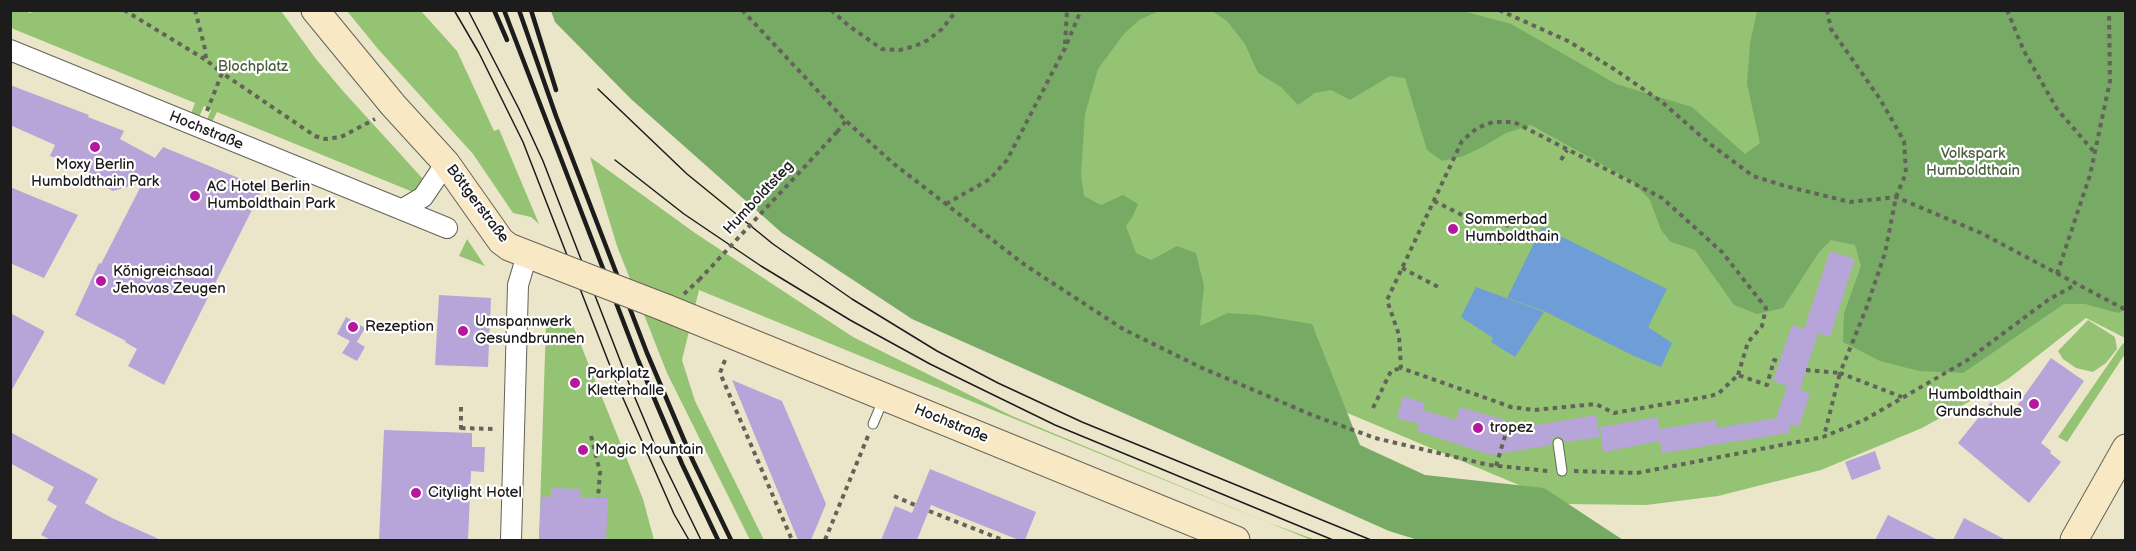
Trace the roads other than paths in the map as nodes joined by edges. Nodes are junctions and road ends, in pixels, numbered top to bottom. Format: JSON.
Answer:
{"nodes":[{"id":1,"x":315,"y":10,"type":"edge"},
{"id":2,"x":10,"y":50,"type":"edge"},
{"id":3,"x":446,"y":163,"type":"junction"},
{"id":4,"x":403,"y":209,"type":"junction"},
{"id":5,"x":447,"y":228,"type":"dead end"},
{"id":6,"x":538,"y":259,"type":"junction"},
{"id":7,"x":675,"y":301,"type":"joint"},
{"id":8,"x":885,"y":397,"type":"junction"},
{"id":9,"x":873,"y":424,"type":"road end"},
{"id":10,"x":1558,"y":443,"type":"dead end"},
{"id":11,"x":2126,"y":448,"type":"edge"},
{"id":12,"x":1562,"y":471,"type":"road end"},
{"id":13,"x":511,"y":540,"type":"edge"},
{"id":14,"x":1236,"y":540,"type":"edge"},
{"id":15,"x":2074,"y":540,"type":"edge"}],
"edges":[{"from":1,"to":3,"type":"street","name":"Böttgerstraße"},
{"from":2,"to":4,"type":"street","name":"Hochstraße"},
{"from":3,"to":4,"type":"street"},
{"from":3,"to":6,"type":"street","name":"Böttgerstraße"},
{"from":4,"to":5,"type":"street","name":"Hochstraße"},
{"from":6,"to":7,"type":"street","name":"Böttgerstraße","bridge":true},
{"from":6,"to":13,"type":"street"},
{"from":7,"to":8,"type":"street","name":"Hochstraße"},
{"from":8,"to":9,"type":"lane"},
{"from":8,"to":14,"type":"street","name":"Hochstraße"},
{"from":10,"to":12,"type":"lane"},
{"from":11,"to":15,"type":"street"}]}
